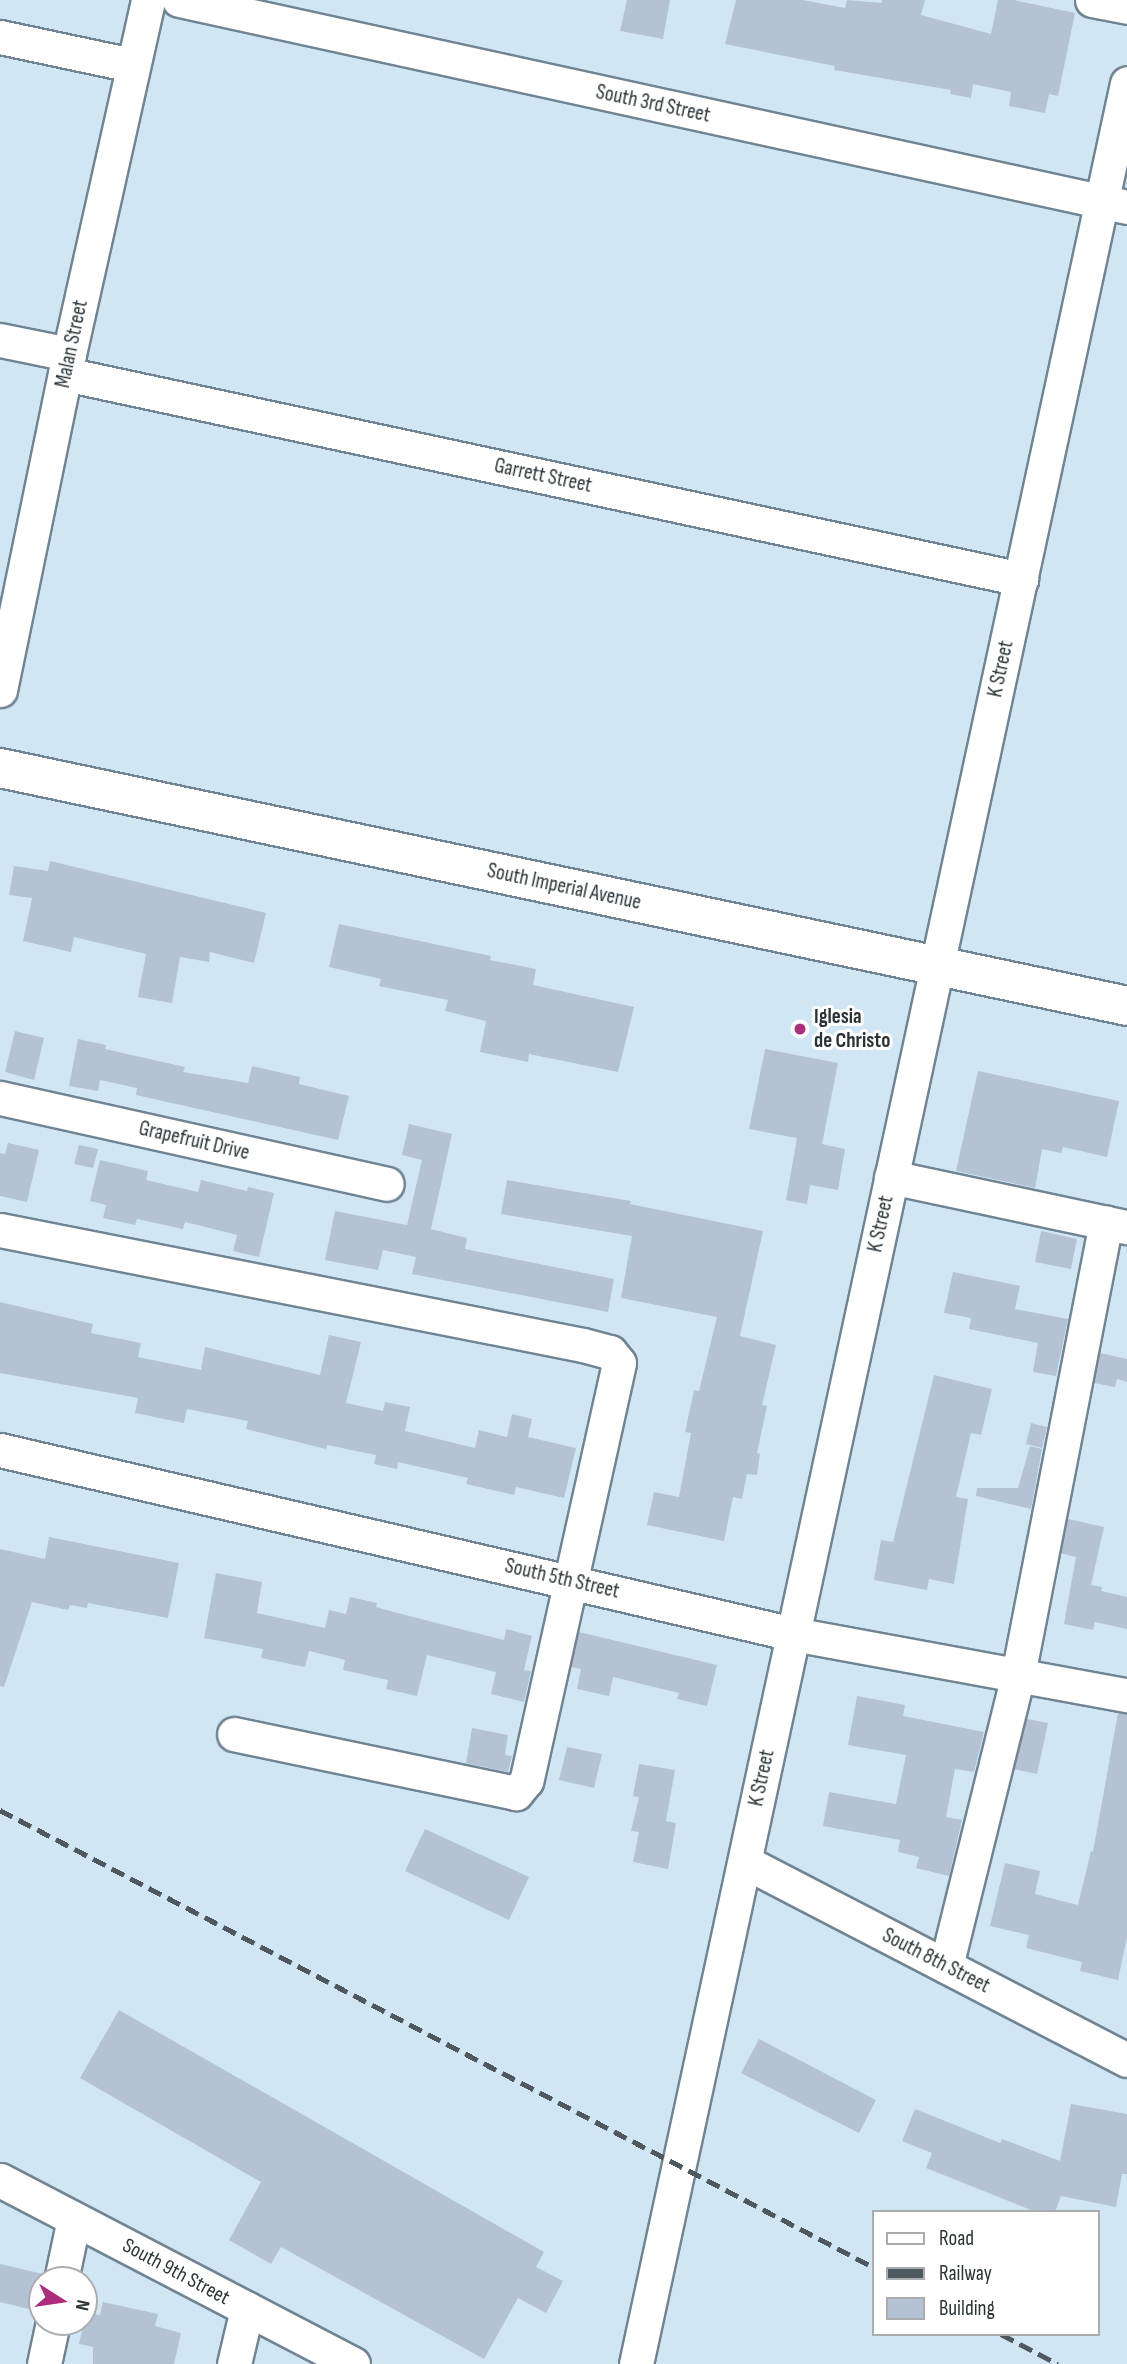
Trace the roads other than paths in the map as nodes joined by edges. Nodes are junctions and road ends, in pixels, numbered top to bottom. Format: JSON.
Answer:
{"nodes":[{"id":1,"x":148,"y":0,"type":"edge"},
{"id":2,"x":179,"y":0,"type":"edge"},
{"id":3,"x":1093,"y":0,"type":"edge"},
{"id":4,"x":1127,"y":7,"type":"edge"},
{"id":5,"x":0,"y":37,"type":"edge"},
{"id":6,"x":132,"y":65,"type":"junction"},
{"id":7,"x":1127,"y":83,"type":"edge"},
{"id":8,"x":1114,"y":204,"type":"edge"},
{"id":9,"x":0,"y":340,"type":"edge"},
{"id":10,"x":67,"y":364,"type":"junction"},
{"id":11,"x":1021,"y":579,"type":"junction"},
{"id":12,"x":0,"y":690,"type":"edge"},
{"id":13,"x":0,"y":768,"type":"edge"},
{"id":14,"x":937,"y":965,"type":"junction"},
{"id":15,"x":1127,"y":1006,"type":"edge"},
{"id":16,"x":0,"y":1098,"type":"edge"},
{"id":17,"x":891,"y":1177,"type":"junction"},
{"id":18,"x":387,"y":1184,"type":"dead end"},
{"id":19,"x":1117,"y":1224,"type":"edge"},
{"id":20,"x":0,"y":1230,"type":"edge"},
{"id":21,"x":0,"y":1450,"type":"edge"},
{"id":22,"x":570,"y":1581,"type":"junction"},
{"id":23,"x":793,"y":1634,"type":"junction"},
{"id":24,"x":1018,"y":1675,"type":"junction"},
{"id":25,"x":1127,"y":1695,"type":"edge"},
{"id":26,"x":234,"y":1734,"type":"dead end"},
{"id":27,"x":744,"y":1862,"type":"junction"},
{"id":28,"x":946,"y":1966,"type":"junction"},
{"id":29,"x":1127,"y":2060,"type":"edge"},
{"id":30,"x":0,"y":2180,"type":"edge"},
{"id":31,"x":74,"y":2219,"type":"junction"},
{"id":32,"x":64,"y":2266,"type":"edge"},
{"id":33,"x":247,"y":2309,"type":"junction"},
{"id":34,"x":49,"y":2336,"type":"edge"},
{"id":35,"x":44,"y":2364,"type":"edge"},
{"id":36,"x":234,"y":2364,"type":"edge"},
{"id":37,"x":353,"y":2364,"type":"edge"},
{"id":38,"x":636,"y":2364,"type":"edge"}],
"edges":[{"from":1,"to":6,"type":"street","name":"Malan Street"},
{"from":2,"to":8,"type":"street","name":"South 3rd Street"},
{"from":3,"to":4,"type":"street"},
{"from":5,"to":6,"type":"street"},
{"from":6,"to":10,"type":"street","name":"Malan Street"},
{"from":7,"to":8,"type":"street","name":"K Street"},
{"from":8,"to":11,"type":"street","name":"K Street"},
{"from":9,"to":10,"type":"street","name":"Garrett Street"},
{"from":10,"to":11,"type":"street","name":"Garrett Street"},
{"from":10,"to":12,"type":"street","name":"Malan Street"},
{"from":11,"to":14,"type":"street","name":"K Street"},
{"from":13,"to":14,"type":"main road","name":"South Imperial Avenue"},
{"from":14,"to":15,"type":"main road","name":"South Imperial Avenue"},
{"from":14,"to":17,"type":"street","name":"K Street"},
{"from":16,"to":18,"type":"street","name":"Grapefruit Drive"},
{"from":17,"to":19,"type":"street"},
{"from":17,"to":23,"type":"street","name":"K Street"},
{"from":19,"to":24,"type":"street"},
{"from":20,"to":22,"type":"street"},
{"from":21,"to":22,"type":"street","name":"South 5th Street"},
{"from":22,"to":23,"type":"street","name":"South 5th Street"},
{"from":22,"to":26,"type":"street"},
{"from":23,"to":24,"type":"street","name":"South 5th Street"},
{"from":23,"to":27,"type":"street","name":"K Street"},
{"from":24,"to":25,"type":"street","name":"South 5th Street"},
{"from":24,"to":28,"type":"street"},
{"from":27,"to":28,"type":"street","name":"South 8th Street"},
{"from":27,"to":38,"type":"street","name":"K Street"},
{"from":28,"to":29,"type":"street","name":"South 8th Street"},
{"from":30,"to":31,"type":"street","name":"South 9th Street"},
{"from":31,"to":32,"type":"street"},
{"from":31,"to":33,"type":"street","name":"South 9th Street"},
{"from":33,"to":36,"type":"street"},
{"from":33,"to":37,"type":"street","name":"South 9th Street"},
{"from":34,"to":35,"type":"street"}]}
